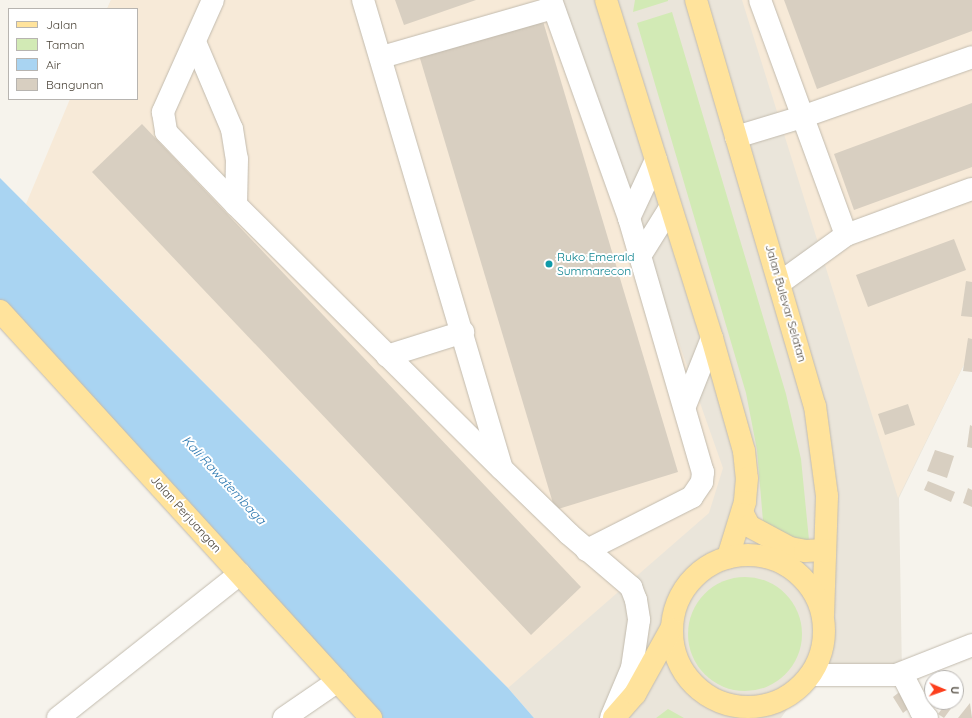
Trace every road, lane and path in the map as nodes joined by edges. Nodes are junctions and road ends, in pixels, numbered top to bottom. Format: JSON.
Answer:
{"nodes":[{"id":1,"x":214,"y":0,"type":"edge"},
{"id":2,"x":363,"y":0,"type":"edge"},
{"id":3,"x":606,"y":0,"type":"edge"},
{"id":4,"x":696,"y":0,"type":"edge"},
{"id":5,"x":760,"y":0,"type":"edge"},
{"id":6,"x":552,"y":4,"type":"edge"},
{"id":7,"x":195,"y":42,"type":"junction"},
{"id":8,"x":972,"y":57,"type":"edge"},
{"id":9,"x":382,"y":58,"type":"junction"},
{"id":10,"x":802,"y":117,"type":"junction"},
{"id":11,"x":736,"y":137,"type":"junction"},
{"id":12,"x":656,"y":160,"type":"junction"},
{"id":13,"x":972,"y":189,"type":"edge"},
{"id":14,"x":236,"y":205,"type":"junction"},
{"id":15,"x":670,"y":208,"type":"junction"},
{"id":16,"x":629,"y":218,"type":"junction"},
{"id":17,"x":846,"y":235,"type":"junction"},
{"id":18,"x":640,"y":256,"type":"junction"},
{"id":19,"x":781,"y":282,"type":"junction"},
{"id":20,"x":2,"y":317,"type":"edge"},
{"id":21,"x":462,"y":332,"type":"junction"},
{"id":22,"x":712,"y":338,"type":"junction"},
{"id":23,"x":387,"y":356,"type":"junction"},
{"id":24,"x":685,"y":406,"type":"junction"},
{"id":25,"x":501,"y":468,"type":"junction"},
{"id":26,"x":743,"y":514,"type":"junction"},
{"id":27,"x":587,"y":550,"type":"junction"},
{"id":28,"x":825,"y":550,"type":"junction"},
{"id":29,"x":728,"y":557,"type":"junction"},
{"id":30,"x":240,"y":574,"type":"junction"},
{"id":31,"x":823,"y":615,"type":"junction"},
{"id":32,"x":671,"y":629,"type":"junction"},
{"id":33,"x":972,"y":645,"type":"edge"},
{"id":34,"x":902,"y":674,"type":"junction"},
{"id":35,"x":807,"y":680,"type":"junction"},
{"id":36,"x":338,"y":681,"type":"junction"},
{"id":37,"x":58,"y":718,"type":"edge"},
{"id":38,"x":284,"y":718,"type":"edge"},
{"id":39,"x":371,"y":718,"type":"edge"},
{"id":40,"x":612,"y":718,"type":"edge"},
{"id":41,"x":781,"y":718,"type":"edge"},
{"id":42,"x":927,"y":718,"type":"edge"}],
"edges":[{"from":1,"to":7,"type":"street"},
{"from":2,"to":9,"type":"street"},
{"from":3,"to":12,"type":"main road"},
{"from":4,"to":11,"type":"main road","name":"Jalan Bulevar Selatan"},
{"from":5,"to":10,"type":"street"},
{"from":6,"to":9,"type":"street"},
{"from":6,"to":16,"type":"street"},
{"from":7,"to":14,"type":"street"},
{"from":7,"to":14,"type":"street"},
{"from":8,"to":10,"type":"street"},
{"from":9,"to":21,"type":"street"},
{"from":10,"to":11,"type":"street"},
{"from":10,"to":17,"type":"street"},
{"from":11,"to":19,"type":"main road","name":"Jalan Bulevar Selatan"},
{"from":12,"to":15,"type":"main road"},
{"from":12,"to":16,"type":"street"},
{"from":13,"to":17,"type":"street"},
{"from":14,"to":23,"type":"street"},
{"from":15,"to":18,"type":"street"},
{"from":15,"to":22,"type":"main road"},
{"from":16,"to":18,"type":"street"},
{"from":17,"to":19,"type":"street"},
{"from":18,"to":24,"type":"street"},
{"from":19,"to":28,"type":"main road","name":"Jalan Bulevar Selatan"},
{"from":20,"to":30,"type":"main road","name":"Jalan Perjuangan"},
{"from":21,"to":23,"type":"street"},
{"from":21,"to":25,"type":"street"},
{"from":22,"to":24,"type":"street"},
{"from":22,"to":26,"type":"main road"},
{"from":23,"to":25,"type":"street"},
{"from":24,"to":27,"type":"street"},
{"from":25,"to":27,"type":"street"},
{"from":26,"to":28,"type":"main road"},
{"from":26,"to":29,"type":"main road"},
{"from":27,"to":40,"type":"street"},
{"from":28,"to":31,"type":"main road","name":"Jalan Bulevar Selatan"},
{"from":29,"to":31,"type":"main road"},
{"from":29,"to":32,"type":"main road"},
{"from":30,"to":36,"type":"main road","name":"Jalan Perjuangan"},
{"from":30,"to":37,"type":"street"},
{"from":31,"to":35,"type":"main road","name":"Jalan Bulevar Selatan"},
{"from":32,"to":35,"type":"main road"},
{"from":32,"to":40,"type":"main road"},
{"from":33,"to":34,"type":"street"},
{"from":34,"to":35,"type":"street"},
{"from":34,"to":42,"type":"street"},
{"from":35,"to":41,"type":"main road"},
{"from":36,"to":38,"type":"street"},
{"from":36,"to":39,"type":"main road","name":"Jalan Perjuangan"}]}
